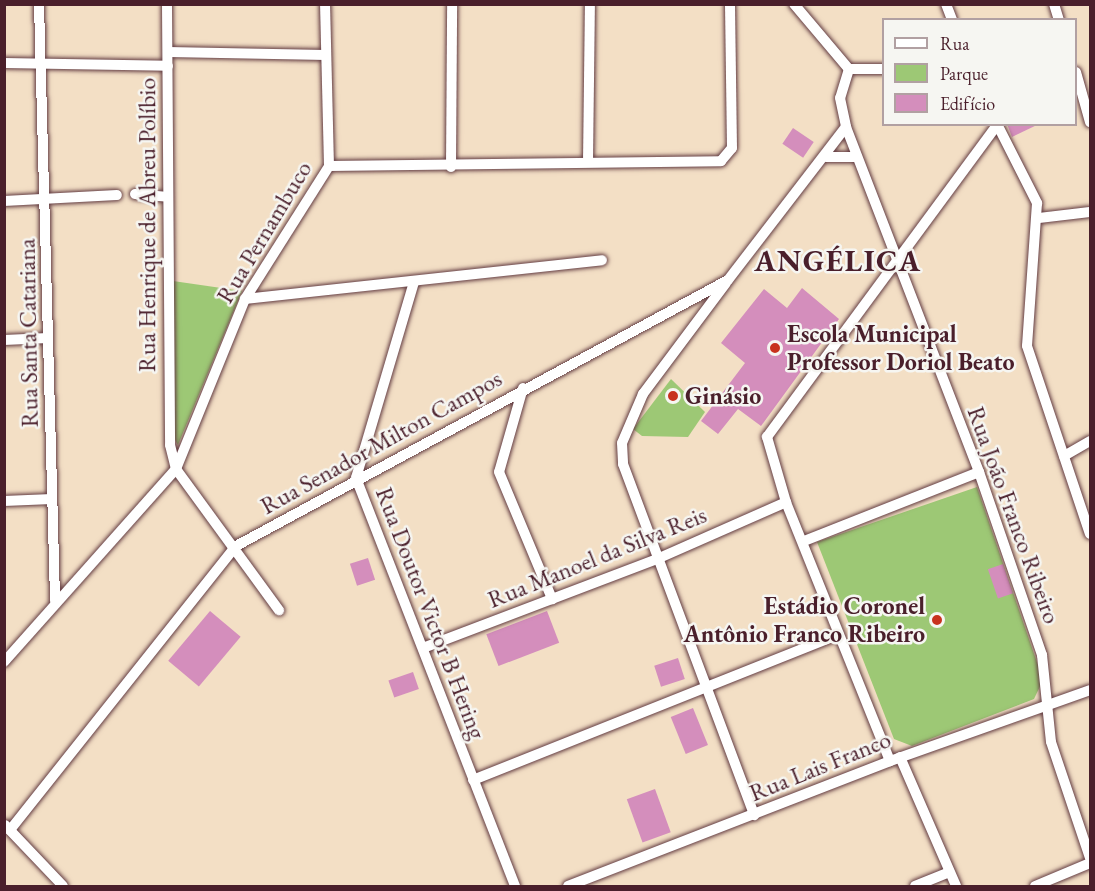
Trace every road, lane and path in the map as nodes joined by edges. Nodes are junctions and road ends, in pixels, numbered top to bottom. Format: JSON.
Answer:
{"nodes":[{"id":1,"x":39,"y":4,"type":"edge"},
{"id":2,"x":167,"y":4,"type":"edge"},
{"id":3,"x":325,"y":4,"type":"edge"},
{"id":4,"x":453,"y":4,"type":"edge"},
{"id":5,"x":590,"y":4,"type":"edge"},
{"id":6,"x":730,"y":4,"type":"edge"},
{"id":7,"x":794,"y":4,"type":"edge"},
{"id":8,"x":168,"y":52,"type":"junction"},
{"id":9,"x":326,"y":55,"type":"junction"},
{"id":10,"x":4,"y":63,"type":"edge"},
{"id":11,"x":43,"y":63,"type":"junction"},
{"id":12,"x":168,"y":66,"type":"junction"},
{"id":13,"x":849,"y":69,"type":"junction"},
{"id":14,"x":882,"y":69,"type":"edge"},
{"id":15,"x":1077,"y":76,"type":"edge"},
{"id":16,"x":1090,"y":122,"type":"edge"},
{"id":17,"x":996,"y":126,"type":"edge"},
{"id":18,"x":997,"y":126,"type":"edge"},
{"id":19,"x":846,"y":127,"type":"junction"},
{"id":20,"x":826,"y":157,"type":"junction"},
{"id":21,"x":855,"y":157,"type":"junction"},
{"id":22,"x":588,"y":162,"type":"junction"},
{"id":23,"x":329,"y":166,"type":"junction"},
{"id":24,"x":451,"y":166,"type":"junction"},
{"id":25,"x":135,"y":194,"type":"dead end"},
{"id":26,"x":117,"y":195,"type":"dead end"},
{"id":27,"x":168,"y":197,"type":"junction"},
{"id":28,"x":47,"y":198,"type":"junction"},
{"id":29,"x":4,"y":201,"type":"edge"},
{"id":30,"x":1090,"y":212,"type":"edge"},
{"id":31,"x":1040,"y":218,"type":"junction"},
{"id":32,"x":602,"y":261,"type":"dead end"},
{"id":33,"x":895,"y":265,"type":"junction"},
{"id":34,"x":728,"y":280,"type":"junction"},
{"id":35,"x":414,"y":282,"type":"junction"},
{"id":36,"x":245,"y":299,"type":"junction"},
{"id":37,"x":48,"y":338,"type":"junction"},
{"id":38,"x":4,"y":340,"type":"edge"},
{"id":39,"x":523,"y":388,"type":"junction"},
{"id":40,"x":1090,"y":441,"type":"edge"},
{"id":41,"x":1064,"y":456,"type":"junction"},
{"id":42,"x":176,"y":470,"type":"junction"},
{"id":43,"x":979,"y":472,"type":"junction"},
{"id":44,"x":356,"y":478,"type":"junction"},
{"id":45,"x":52,"y":499,"type":"junction"},
{"id":46,"x":4,"y":501,"type":"edge"},
{"id":47,"x":786,"y":502,"type":"junction"},
{"id":48,"x":1090,"y":534,"type":"edge"},
{"id":49,"x":804,"y":541,"type":"junction"},
{"id":50,"x":236,"y":546,"type":"junction"},
{"id":51,"x":657,"y":559,"type":"junction"},
{"id":52,"x":552,"y":599,"type":"junction"},
{"id":53,"x":55,"y":601,"type":"junction"},
{"id":54,"x":279,"y":610,"type":"dead end"},
{"id":55,"x":838,"y":634,"type":"junction"},
{"id":56,"x":423,"y":648,"type":"junction"},
{"id":57,"x":4,"y":662,"type":"edge"},
{"id":58,"x":704,"y":687,"type":"junction"},
{"id":59,"x":1090,"y":690,"type":"edge"},
{"id":60,"x":1047,"y":704,"type":"junction"},
{"id":61,"x":895,"y":759,"type":"junction"},
{"id":62,"x":474,"y":780,"type":"junction"},
{"id":63,"x":754,"y":815,"type":"junction"},
{"id":64,"x":7,"y":828,"type":"edge"},
{"id":65,"x":1090,"y":858,"type":"edge"},
{"id":66,"x":1090,"y":863,"type":"edge"},
{"id":67,"x":949,"y":872,"type":"junction"},
{"id":68,"x":63,"y":886,"type":"edge"},
{"id":69,"x":514,"y":886,"type":"edge"},
{"id":70,"x":568,"y":886,"type":"edge"},
{"id":71,"x":915,"y":886,"type":"edge"},
{"id":72,"x":956,"y":886,"type":"edge"},
{"id":73,"x":1035,"y":886,"type":"edge"}],
"edges":[{"from":1,"to":11,"type":"street","name":"Rua Santa Catariana"},
{"from":2,"to":8,"type":"street","name":"Rua Henrique de Abreu Políbio"},
{"from":3,"to":9,"type":"street","name":"Rua Pernambuco"},
{"from":4,"to":24,"type":"street"},
{"from":5,"to":22,"type":"street"},
{"from":6,"to":22,"type":"street"},
{"from":7,"to":13,"type":"street"},
{"from":8,"to":9,"type":"street"},
{"from":8,"to":12,"type":"street","name":"Rua Henrique de Abreu Políbio"},
{"from":9,"to":23,"type":"street","name":"Rua Pernambuco"},
{"from":10,"to":11,"type":"street"},
{"from":11,"to":12,"type":"street"},
{"from":11,"to":28,"type":"street","name":"Rua Santa Catariana"},
{"from":12,"to":27,"type":"street","name":"Rua Henrique de Abreu Políbio"},
{"from":13,"to":14,"type":"street"},
{"from":13,"to":19,"type":"street","name":"Rua João Franco Ribeiro"},
{"from":15,"to":16,"type":"street"},
{"from":17,"to":33,"type":"street"},
{"from":18,"to":31,"type":"street"},
{"from":19,"to":20,"type":"street","name":"Rua Senador Milton Campos"},
{"from":19,"to":21,"type":"street","name":"Rua João Franco Ribeiro"},
{"from":20,"to":21,"type":"street"},
{"from":20,"to":34,"type":"street","name":"Rua Senador Milton Campos"},
{"from":21,"to":33,"type":"street","name":"Rua João Franco Ribeiro"},
{"from":22,"to":24,"type":"street"},
{"from":23,"to":24,"type":"street"},
{"from":23,"to":36,"type":"street","name":"Rua Pernambuco"},
{"from":25,"to":27,"type":"street"},
{"from":26,"to":28,"type":"street"},
{"from":27,"to":42,"type":"street","name":"Rua Henrique de Abreu Políbio"},
{"from":28,"to":29,"type":"street"},
{"from":28,"to":37,"type":"street","name":"Rua Santa Catariana"},
{"from":30,"to":31,"type":"street"},
{"from":31,"to":41,"type":"street"},
{"from":32,"to":35,"type":"street"},
{"from":33,"to":43,"type":"street","name":"Rua João Franco Ribeiro"},
{"from":33,"to":47,"type":"street"},
{"from":34,"to":39,"type":"street","name":"Rua Senador Milton Campos"},
{"from":34,"to":51,"type":"street"},
{"from":35,"to":36,"type":"street"},
{"from":35,"to":44,"type":"street","name":"Rua Doutor Victor B Hering"},
{"from":36,"to":42,"type":"street","name":"Rua Pernambuco"},
{"from":37,"to":38,"type":"street"},
{"from":37,"to":45,"type":"street","name":"Rua Santa Catariana"},
{"from":39,"to":44,"type":"street","name":"Rua Senador Milton Campos"},
{"from":39,"to":52,"type":"street"},
{"from":40,"to":41,"type":"street"},
{"from":41,"to":48,"type":"street"},
{"from":42,"to":50,"type":"street"},
{"from":42,"to":53,"type":"street"},
{"from":43,"to":49,"type":"street"},
{"from":43,"to":60,"type":"street","name":"Rua João Franco Ribeiro"},
{"from":44,"to":50,"type":"street","name":"Rua Senador Milton Campos"},
{"from":44,"to":56,"type":"street","name":"Rua Doutor Victor B Hering"},
{"from":45,"to":46,"type":"street"},
{"from":45,"to":53,"type":"street","name":"Rua Santa Catariana"},
{"from":47,"to":49,"type":"street"},
{"from":47,"to":51,"type":"street","name":"Rua Manoel da Silva Reis"},
{"from":49,"to":55,"type":"street"},
{"from":50,"to":54,"type":"street"},
{"from":50,"to":64,"type":"street","name":"Rua Senador Milton Campos"},
{"from":51,"to":52,"type":"street","name":"Rua Manoel da Silva Reis"},
{"from":51,"to":58,"type":"street"},
{"from":52,"to":56,"type":"street","name":"Rua Manoel da Silva Reis"},
{"from":53,"to":57,"type":"street"},
{"from":55,"to":58,"type":"street"},
{"from":55,"to":61,"type":"street"},
{"from":56,"to":62,"type":"street","name":"Rua Doutor Victor B Hering"},
{"from":58,"to":62,"type":"street"},
{"from":58,"to":63,"type":"street"},
{"from":59,"to":60,"type":"street","name":"Rua Lais Franco"},
{"from":60,"to":61,"type":"street","name":"Rua Lais Franco"},
{"from":60,"to":65,"type":"street","name":"Rua João Franco Ribeiro"},
{"from":61,"to":63,"type":"street","name":"Rua Lais Franco"},
{"from":61,"to":67,"type":"street"},
{"from":62,"to":69,"type":"street","name":"Rua Doutor Victor B Hering"},
{"from":63,"to":70,"type":"street","name":"Rua Lais Franco"},
{"from":64,"to":68,"type":"street"},
{"from":66,"to":73,"type":"street"},
{"from":67,"to":71,"type":"street"},
{"from":67,"to":72,"type":"street"}]}
